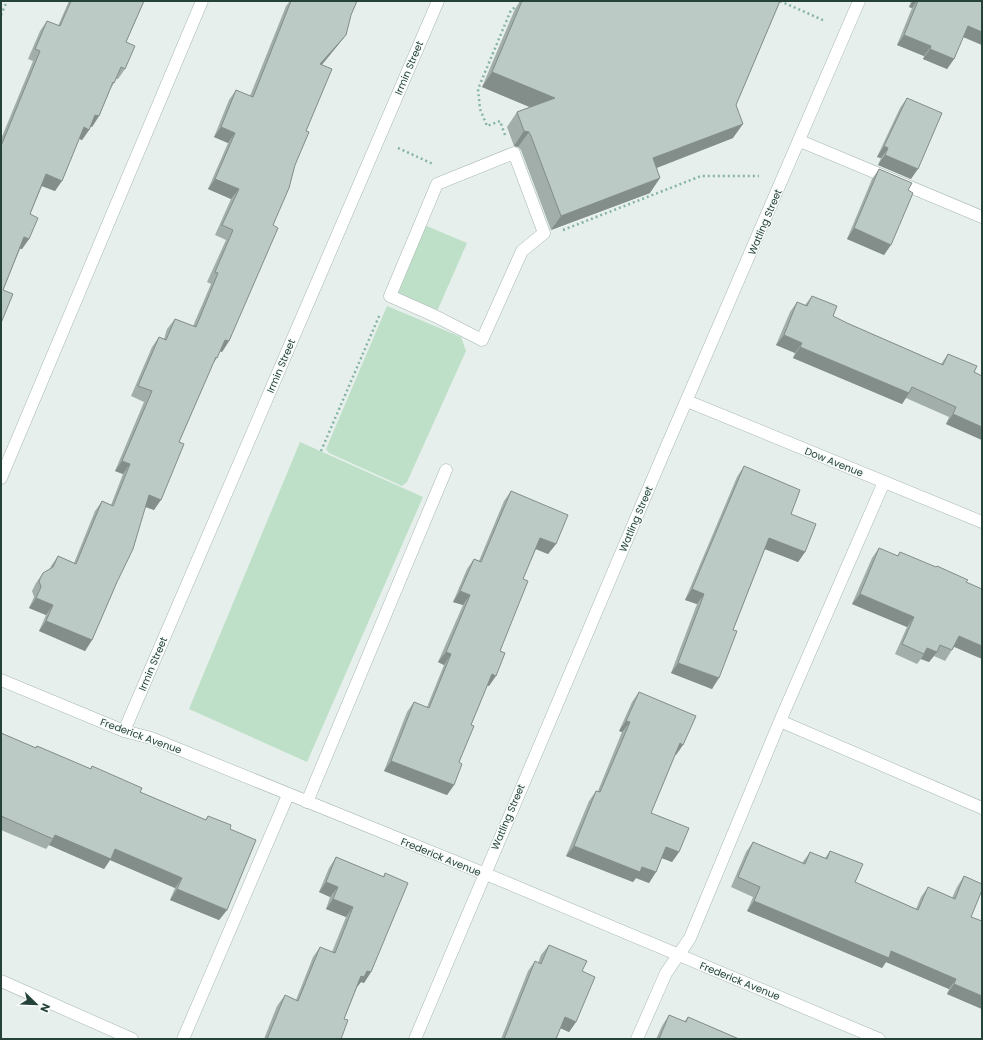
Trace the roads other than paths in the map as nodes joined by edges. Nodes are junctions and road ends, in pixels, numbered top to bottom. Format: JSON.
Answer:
{"nodes":[{"id":1,"x":202,"y":1,"type":"edge"},
{"id":2,"x":438,"y":1,"type":"edge"},
{"id":3,"x":859,"y":1,"type":"edge"},
{"id":4,"x":800,"y":141,"type":"junction"},
{"id":5,"x":982,"y":217,"type":"edge"},
{"id":6,"x":534,"y":241,"type":"joint"},
{"id":7,"x":687,"y":401,"type":"junction"},
{"id":8,"x":446,"y":470,"type":"dead end"},
{"id":9,"x":1,"y":478,"type":"edge"},
{"id":10,"x":884,"y":482,"type":"junction"},
{"id":11,"x":982,"y":522,"type":"edge"},
{"id":12,"x":1,"y":680,"type":"edge"},
{"id":13,"x":780,"y":721,"type":"junction"},
{"id":14,"x":124,"y":731,"type":"junction"},
{"id":15,"x":288,"y":795,"type":"junction"},
{"id":16,"x":307,"y":802,"type":"junction"},
{"id":17,"x":982,"y":808,"type":"edge"},
{"id":18,"x":484,"y":874,"type":"junction"},
{"id":19,"x":678,"y":956,"type":"junction"},
{"id":20,"x":1,"y":981,"type":"edge"},
{"id":21,"x":132,"y":1039,"type":"edge"},
{"id":22,"x":183,"y":1039,"type":"edge"},
{"id":23,"x":415,"y":1039,"type":"edge"},
{"id":24,"x":637,"y":1039,"type":"edge"},
{"id":25,"x":880,"y":1039,"type":"edge"}],
"edges":[{"from":1,"to":9,"type":"street"},
{"from":2,"to":14,"type":"street","name":"Irmin Street"},
{"from":3,"to":4,"type":"street","name":"Watling Street"},
{"from":4,"to":5,"type":"street"},
{"from":4,"to":7,"type":"street","name":"Watling Street"},
{"from":6,"to":6,"type":"street"},
{"from":7,"to":10,"type":"street","name":"Dow Avenue"},
{"from":7,"to":18,"type":"street","name":"Watling Street"},
{"from":8,"to":16,"type":"street"},
{"from":10,"to":11,"type":"street","name":"Dow Avenue"},
{"from":10,"to":13,"type":"street"},
{"from":12,"to":14,"type":"street","name":"Frederick Avenue"},
{"from":13,"to":17,"type":"street"},
{"from":13,"to":19,"type":"street"},
{"from":14,"to":15,"type":"street","name":"Frederick Avenue"},
{"from":15,"to":16,"type":"street","name":"Frederick Avenue"},
{"from":15,"to":22,"type":"street"},
{"from":16,"to":18,"type":"street","name":"Frederick Avenue"},
{"from":18,"to":19,"type":"street","name":"Frederick Avenue"},
{"from":18,"to":23,"type":"street","name":"Watling Street"},
{"from":19,"to":24,"type":"street"},
{"from":19,"to":25,"type":"street","name":"Frederick Avenue"},
{"from":20,"to":21,"type":"street"}]}
